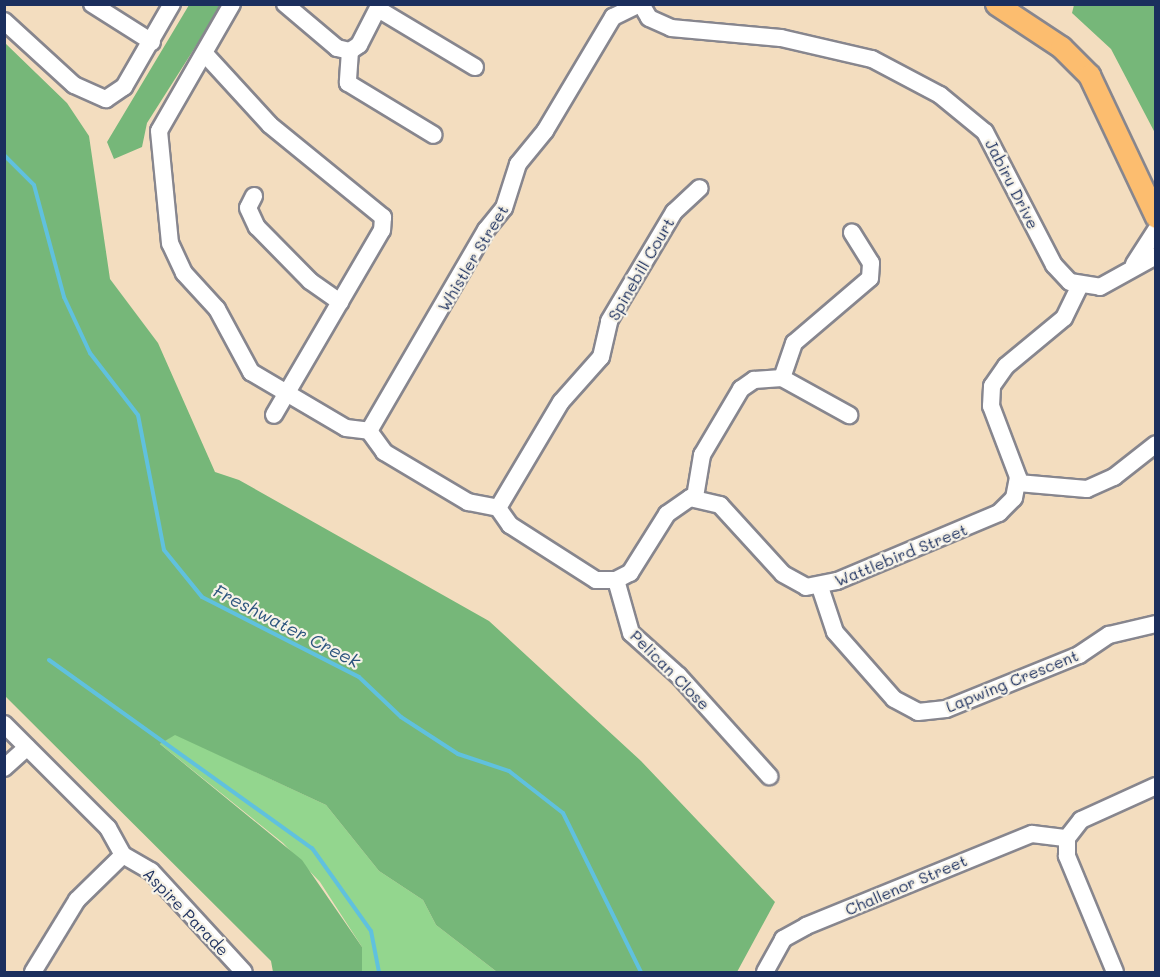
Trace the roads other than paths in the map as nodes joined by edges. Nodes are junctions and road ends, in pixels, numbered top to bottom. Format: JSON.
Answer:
{"nodes":[{"id":1,"x":92,"y":4,"type":"edge"},
{"id":2,"x":171,"y":4,"type":"edge"},
{"id":3,"x":232,"y":4,"type":"edge"},
{"id":4,"x":285,"y":4,"type":"edge"},
{"id":5,"x":640,"y":4,"type":"edge"},
{"id":6,"x":996,"y":4,"type":"edge"},
{"id":7,"x":1015,"y":4,"type":"edge"},
{"id":8,"x":379,"y":7,"type":"edge"},
{"id":9,"x":4,"y":21,"type":"edge"},
{"id":10,"x":152,"y":42,"type":"junction"},
{"id":11,"x":350,"y":51,"type":"junction"},
{"id":12,"x":205,"y":54,"type":"junction"},
{"id":13,"x":475,"y":67,"type":"dead end"},
{"id":14,"x":434,"y":135,"type":"dead end"},
{"id":15,"x":1155,"y":187,"type":"edge"},
{"id":16,"x":700,"y":188,"type":"dead end"},
{"id":17,"x":254,"y":196,"type":"dead end"},
{"id":18,"x":1155,"y":217,"type":"edge"},
{"id":19,"x":1155,"y":230,"type":"edge"},
{"id":20,"x":852,"y":233,"type":"dead end"},
{"id":21,"x":1155,"y":256,"type":"edge"},
{"id":22,"x":1134,"y":264,"type":"junction"},
{"id":23,"x":1079,"y":286,"type":"junction"},
{"id":24,"x":340,"y":302,"type":"junction"},
{"id":25,"x":782,"y":378,"type":"junction"},
{"id":26,"x":293,"y":398,"type":"junction"},
{"id":27,"x":849,"y":415,"type":"dead end"},
{"id":28,"x":274,"y":416,"type":"dead end"},
{"id":29,"x":369,"y":431,"type":"junction"},
{"id":30,"x":1155,"y":444,"type":"edge"},
{"id":31,"x":1018,"y":483,"type":"junction"},
{"id":32,"x":696,"y":497,"type":"junction"},
{"id":33,"x":498,"y":508,"type":"junction"},
{"id":34,"x":616,"y":580,"type":"junction"},
{"id":35,"x":820,"y":587,"type":"junction"},
{"id":36,"x":1155,"y":624,"type":"edge"},
{"id":37,"x":4,"y":724,"type":"edge"},
{"id":38,"x":27,"y":747,"type":"junction"},
{"id":39,"x":4,"y":768,"type":"edge"},
{"id":40,"x":769,"y":776,"type":"dead end"},
{"id":41,"x":1155,"y":786,"type":"edge"},
{"id":42,"x":1067,"y":838,"type":"junction"},
{"id":43,"x":123,"y":855,"type":"junction"},
{"id":44,"x":33,"y":972,"type":"edge"},
{"id":45,"x":244,"y":972,"type":"edge"},
{"id":46,"x":765,"y":972,"type":"edge"},
{"id":47,"x":1115,"y":972,"type":"edge"}],
"edges":[{"from":1,"to":10,"type":"street"},
{"from":2,"to":10,"type":"street"},
{"from":3,"to":12,"type":"street"},
{"from":4,"to":11,"type":"street"},
{"from":5,"to":23,"type":"street","name":"Jabiru Drive"},
{"from":5,"to":29,"type":"street","name":"Whistler Street"},
{"from":6,"to":18,"type":"main road"},
{"from":7,"to":15,"type":"main road"},
{"from":8,"to":11,"type":"street"},
{"from":8,"to":13,"type":"street"},
{"from":9,"to":10,"type":"street"},
{"from":11,"to":14,"type":"street"},
{"from":12,"to":24,"type":"street"},
{"from":12,"to":26,"type":"street"},
{"from":16,"to":33,"type":"street","name":"Spinebill Court"},
{"from":17,"to":24,"type":"street"},
{"from":19,"to":22,"type":"street"},
{"from":20,"to":25,"type":"street"},
{"from":21,"to":22,"type":"street"},
{"from":22,"to":23,"type":"street"},
{"from":23,"to":31,"type":"street"},
{"from":24,"to":26,"type":"street"},
{"from":25,"to":27,"type":"street"},
{"from":25,"to":32,"type":"street"},
{"from":26,"to":28,"type":"street"},
{"from":26,"to":29,"type":"street"},
{"from":29,"to":33,"type":"street"},
{"from":30,"to":31,"type":"street"},
{"from":31,"to":35,"type":"street","name":"Wattlebird Street"},
{"from":32,"to":34,"type":"street"},
{"from":32,"to":35,"type":"street","name":"Wattlebird Street"},
{"from":33,"to":34,"type":"street"},
{"from":34,"to":40,"type":"street","name":"Pelican Close"},
{"from":35,"to":36,"type":"street","name":"Lapwing Crescent"},
{"from":37,"to":38,"type":"street"},
{"from":38,"to":39,"type":"street"},
{"from":38,"to":43,"type":"street"},
{"from":41,"to":42,"type":"street"},
{"from":42,"to":46,"type":"street","name":"Challenor Street"},
{"from":42,"to":47,"type":"street"},
{"from":43,"to":44,"type":"street"},
{"from":43,"to":45,"type":"street","name":"Aspire Parade"}]}
